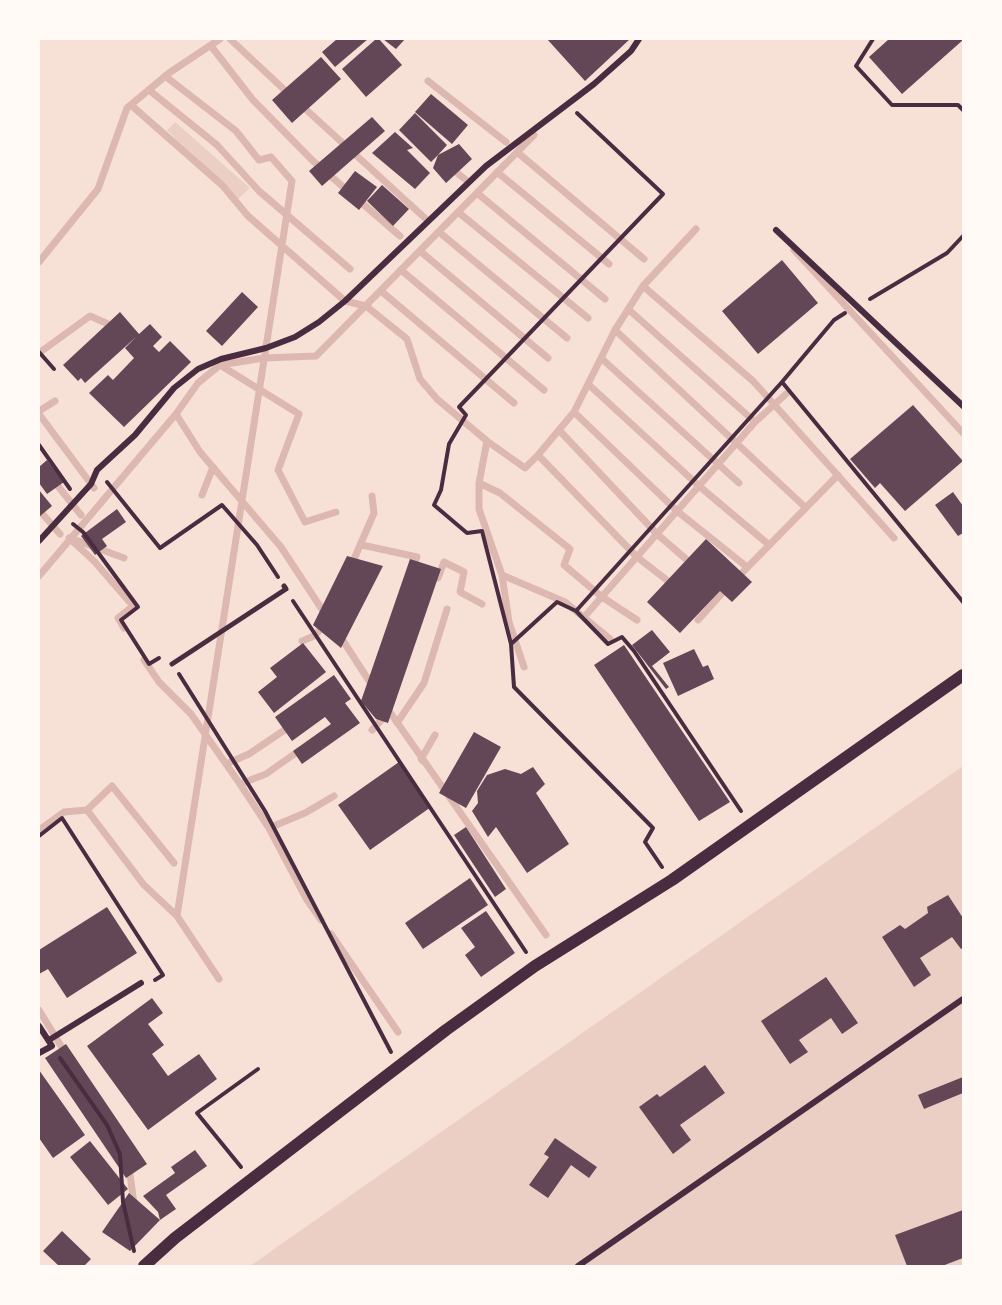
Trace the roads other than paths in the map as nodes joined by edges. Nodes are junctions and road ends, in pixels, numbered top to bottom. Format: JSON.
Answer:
{"nodes":[{"id":1,"x":639,"y":39,"type":"edge"},
{"id":2,"x":776,"y":230,"type":"dead end"},
{"id":3,"x":963,"y":406,"type":"edge"},
{"id":4,"x":39,"y":541,"type":"edge"},
{"id":5,"x":284,"y":586,"type":"road end"},
{"id":6,"x":172,"y":664,"type":"road end"},
{"id":7,"x":963,"y":675,"type":"edge"},
{"id":8,"x":141,"y":983,"type":"dead end"},
{"id":9,"x":963,"y":999,"type":"edge"},
{"id":10,"x":39,"y":1026,"type":"edge"},
{"id":11,"x":50,"y":1043,"type":"junction"},
{"id":12,"x":39,"y":1053,"type":"edge"},
{"id":13,"x":144,"y":1266,"type":"edge"},
{"id":14,"x":578,"y":1266,"type":"edge"}],
"edges":[{"from":1,"to":4,"type":"street"},
{"from":2,"to":3,"type":"street"},
{"from":5,"to":6,"type":"street"},
{"from":7,"to":13,"type":"main road"},
{"from":8,"to":11,"type":"street"},
{"from":9,"to":14,"type":"street"},
{"from":10,"to":11,"type":"street"},
{"from":11,"to":12,"type":"street"}]}
